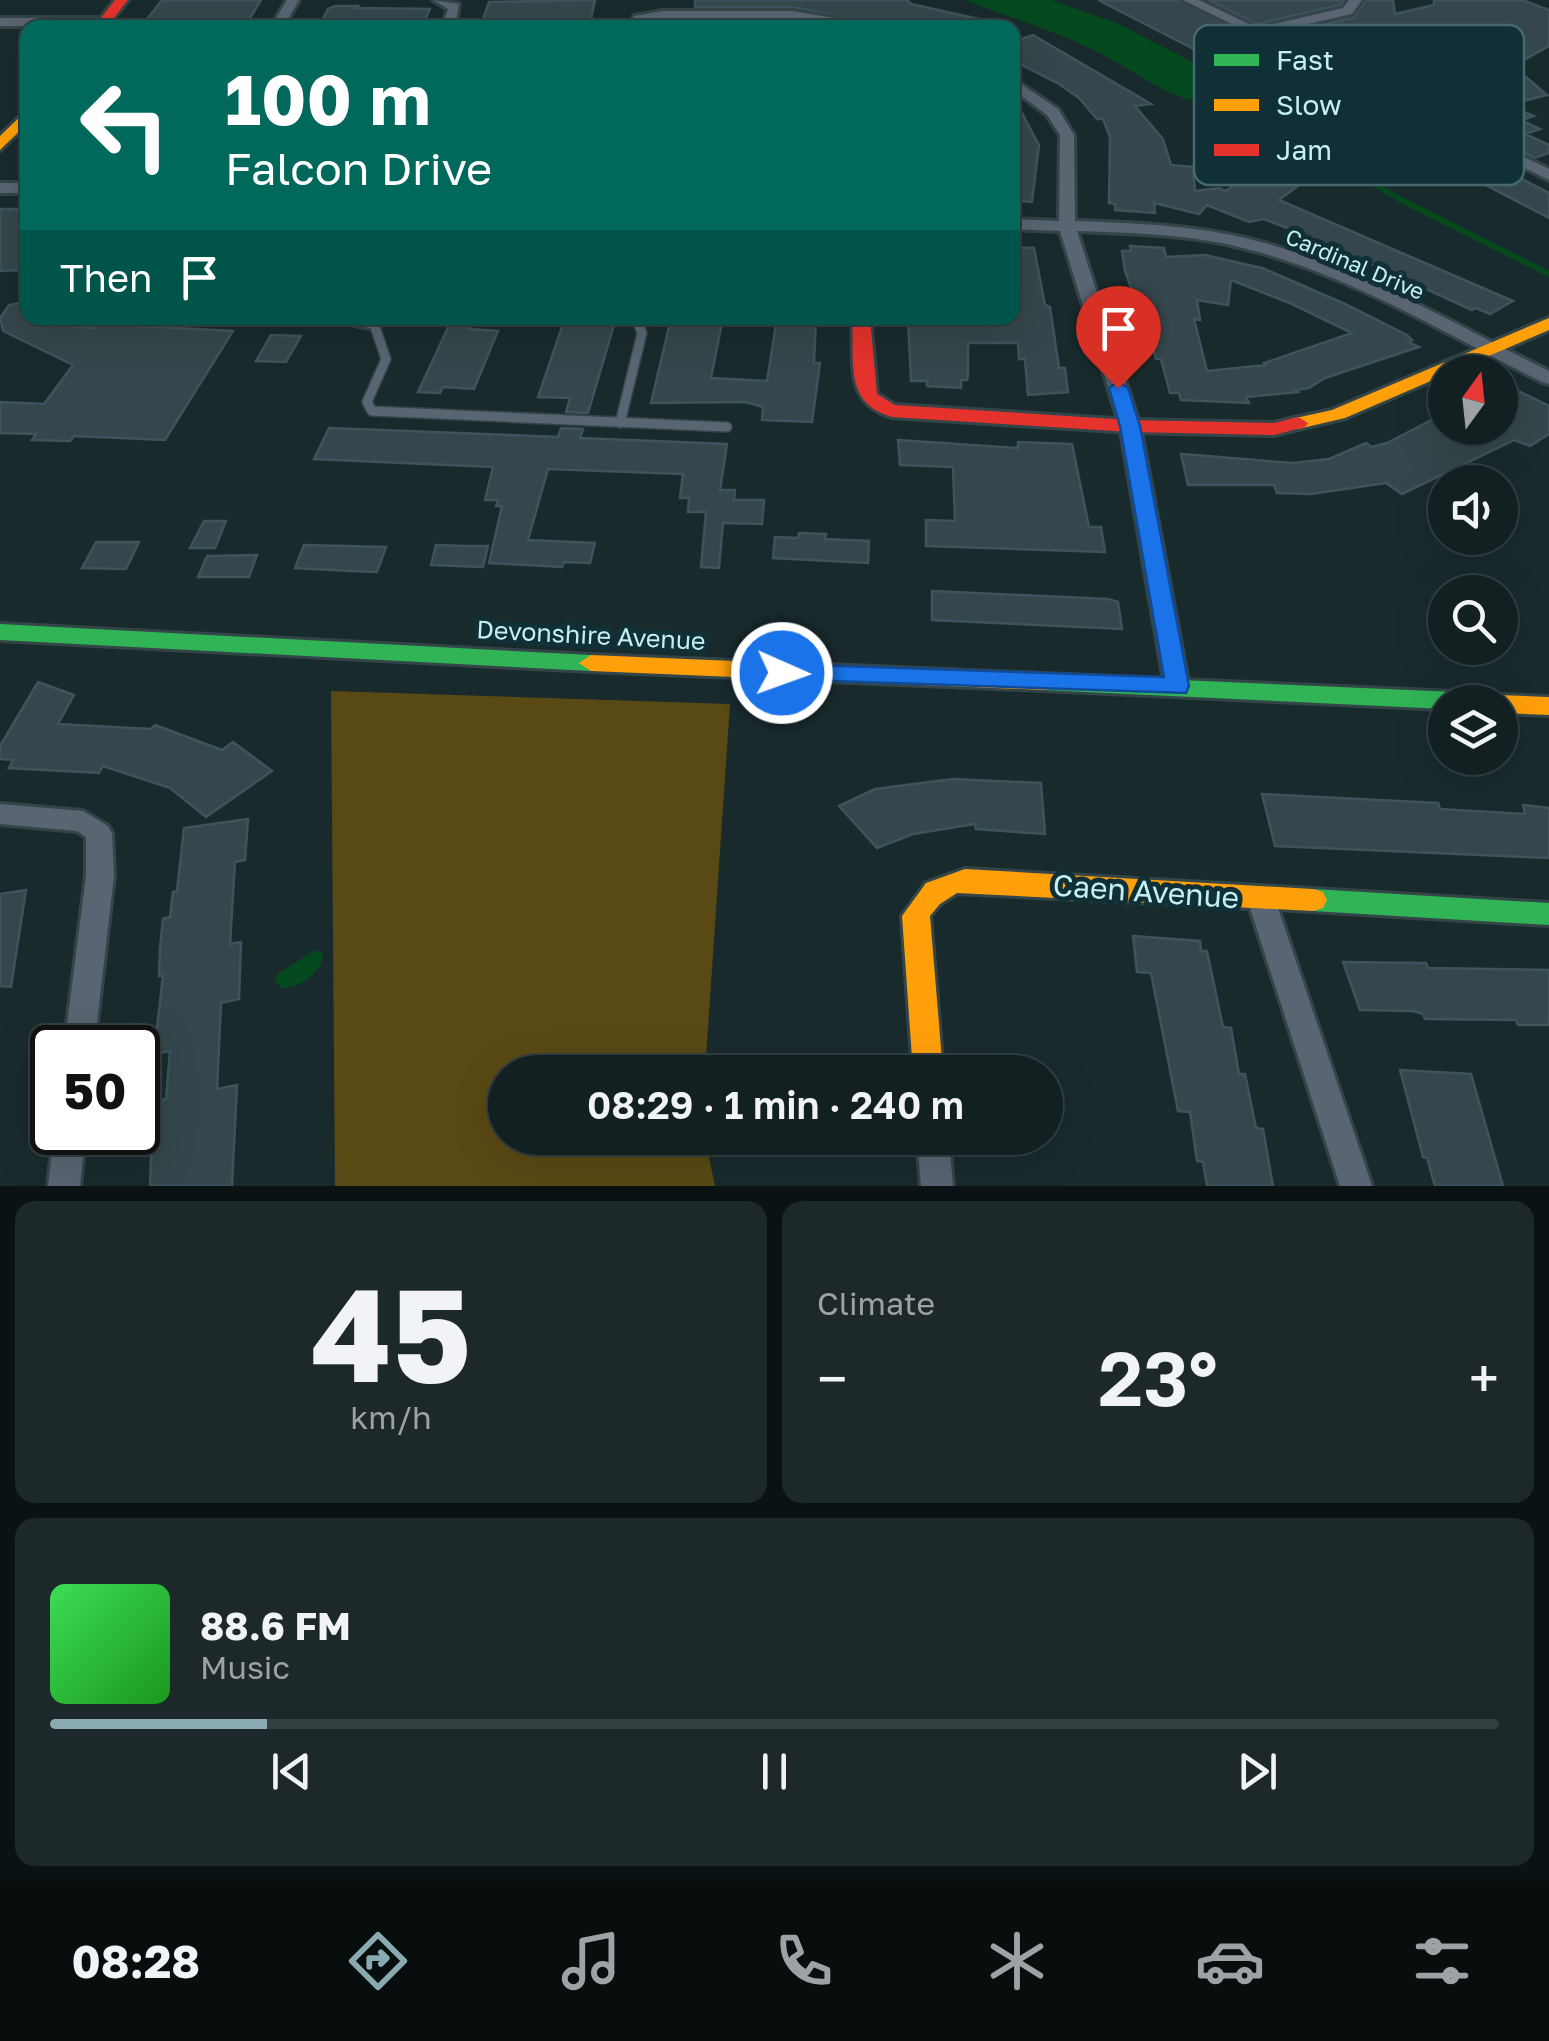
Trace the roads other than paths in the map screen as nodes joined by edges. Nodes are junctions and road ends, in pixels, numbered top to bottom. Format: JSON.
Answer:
{"nodes":[{"id":1,"x":122,"y":0,"type":"edge"},
{"id":2,"x":439,"y":0,"type":"edge"},
{"id":3,"x":1189,"y":0,"type":"edge"},
{"id":4,"x":1356,"y":0,"type":"edge"},
{"id":5,"x":105,"y":20,"type":"edge"},
{"id":6,"x":450,"y":20,"type":"edge"},
{"id":7,"x":638,"y":20,"type":"edge"},
{"id":8,"x":833,"y":20,"type":"edge"},
{"id":9,"x":1241,"y":25,"type":"edge"},
{"id":10,"x":1286,"y":25,"type":"edge"},
{"id":11,"x":1020,"y":88,"type":"edge"},
{"id":12,"x":20,"y":121,"type":"edge"},
{"id":13,"x":0,"y":145,"type":"edge"},
{"id":14,"x":1524,"y":162,"type":"edge"},
{"id":15,"x":1549,"y":174,"type":"edge"},
{"id":16,"x":1020,"y":224,"type":"edge"},
{"id":17,"x":1068,"y":226,"type":"junction"},
{"id":18,"x":1549,"y":323,"type":"edge"},
{"id":19,"x":374,"y":325,"type":"edge"},
{"id":20,"x":639,"y":325,"type":"edge"},
{"id":21,"x":861,"y":325,"type":"edge"},
{"id":22,"x":1489,"y":349,"type":"junction"},
{"id":23,"x":1549,"y":378,"type":"edge"},
{"id":24,"x":620,"y":423,"type":"junction"},
{"id":25,"x":1130,"y":426,"type":"junction"},
{"id":26,"x":726,"y":428,"type":"dead end"},
{"id":27,"x":0,"y":632,"type":"edge"},
{"id":28,"x":1177,"y":686,"type":"junction"},
{"id":29,"x":1428,"y":699,"type":"edge"},
{"id":30,"x":1518,"y":705,"type":"edge"},
{"id":31,"x":1549,"y":706,"type":"edge"},
{"id":32,"x":0,"y":814,"type":"edge"},
{"id":33,"x":1261,"y":900,"type":"junction"},
{"id":34,"x":1549,"y":914,"type":"edge"},
{"id":35,"x":82,"y":1025,"type":"edge"},
{"id":36,"x":927,"y":1055,"type":"edge"},
{"id":37,"x":67,"y":1155,"type":"edge"},
{"id":38,"x":934,"y":1155,"type":"edge"},
{"id":39,"x":64,"y":1186,"type":"edge"},
{"id":40,"x":937,"y":1186,"type":"edge"},
{"id":41,"x":1356,"y":1186,"type":"edge"}],
"edges":[{"from":1,"to":5,"type":"street"},
{"from":2,"to":6,"type":"street"},
{"from":3,"to":9,"type":"street"},
{"from":4,"to":10,"type":"street"},
{"from":7,"to":8,"type":"street"},
{"from":11,"to":17,"type":"street"},
{"from":12,"to":13,"type":"street"},
{"from":14,"to":15,"type":"street"},
{"from":16,"to":17,"type":"street","name":"Cardinal Drive"},
{"from":17,"to":22,"type":"street","name":"Cardinal Drive"},
{"from":17,"to":25,"type":"street"},
{"from":18,"to":22,"type":"street"},
{"from":19,"to":24,"type":"lane"},
{"from":20,"to":24,"type":"lane"},
{"from":21,"to":25,"type":"street"},
{"from":22,"to":23,"type":"street","name":"Cardinal Drive"},
{"from":22,"to":25,"type":"street"},
{"from":24,"to":26,"type":"lane"},
{"from":25,"to":28,"type":"street"},
{"from":27,"to":28,"type":"street","name":"Devonshire Avenue"},
{"from":28,"to":29,"type":"street","name":"Devonshire Avenue"},
{"from":30,"to":31,"type":"street"},
{"from":32,"to":35,"type":"street"},
{"from":33,"to":34,"type":"street","name":"Caen Avenue"},
{"from":33,"to":36,"type":"street","name":"Caen Avenue"},
{"from":33,"to":41,"type":"street"},
{"from":37,"to":39,"type":"street"},
{"from":38,"to":40,"type":"street"}]}
